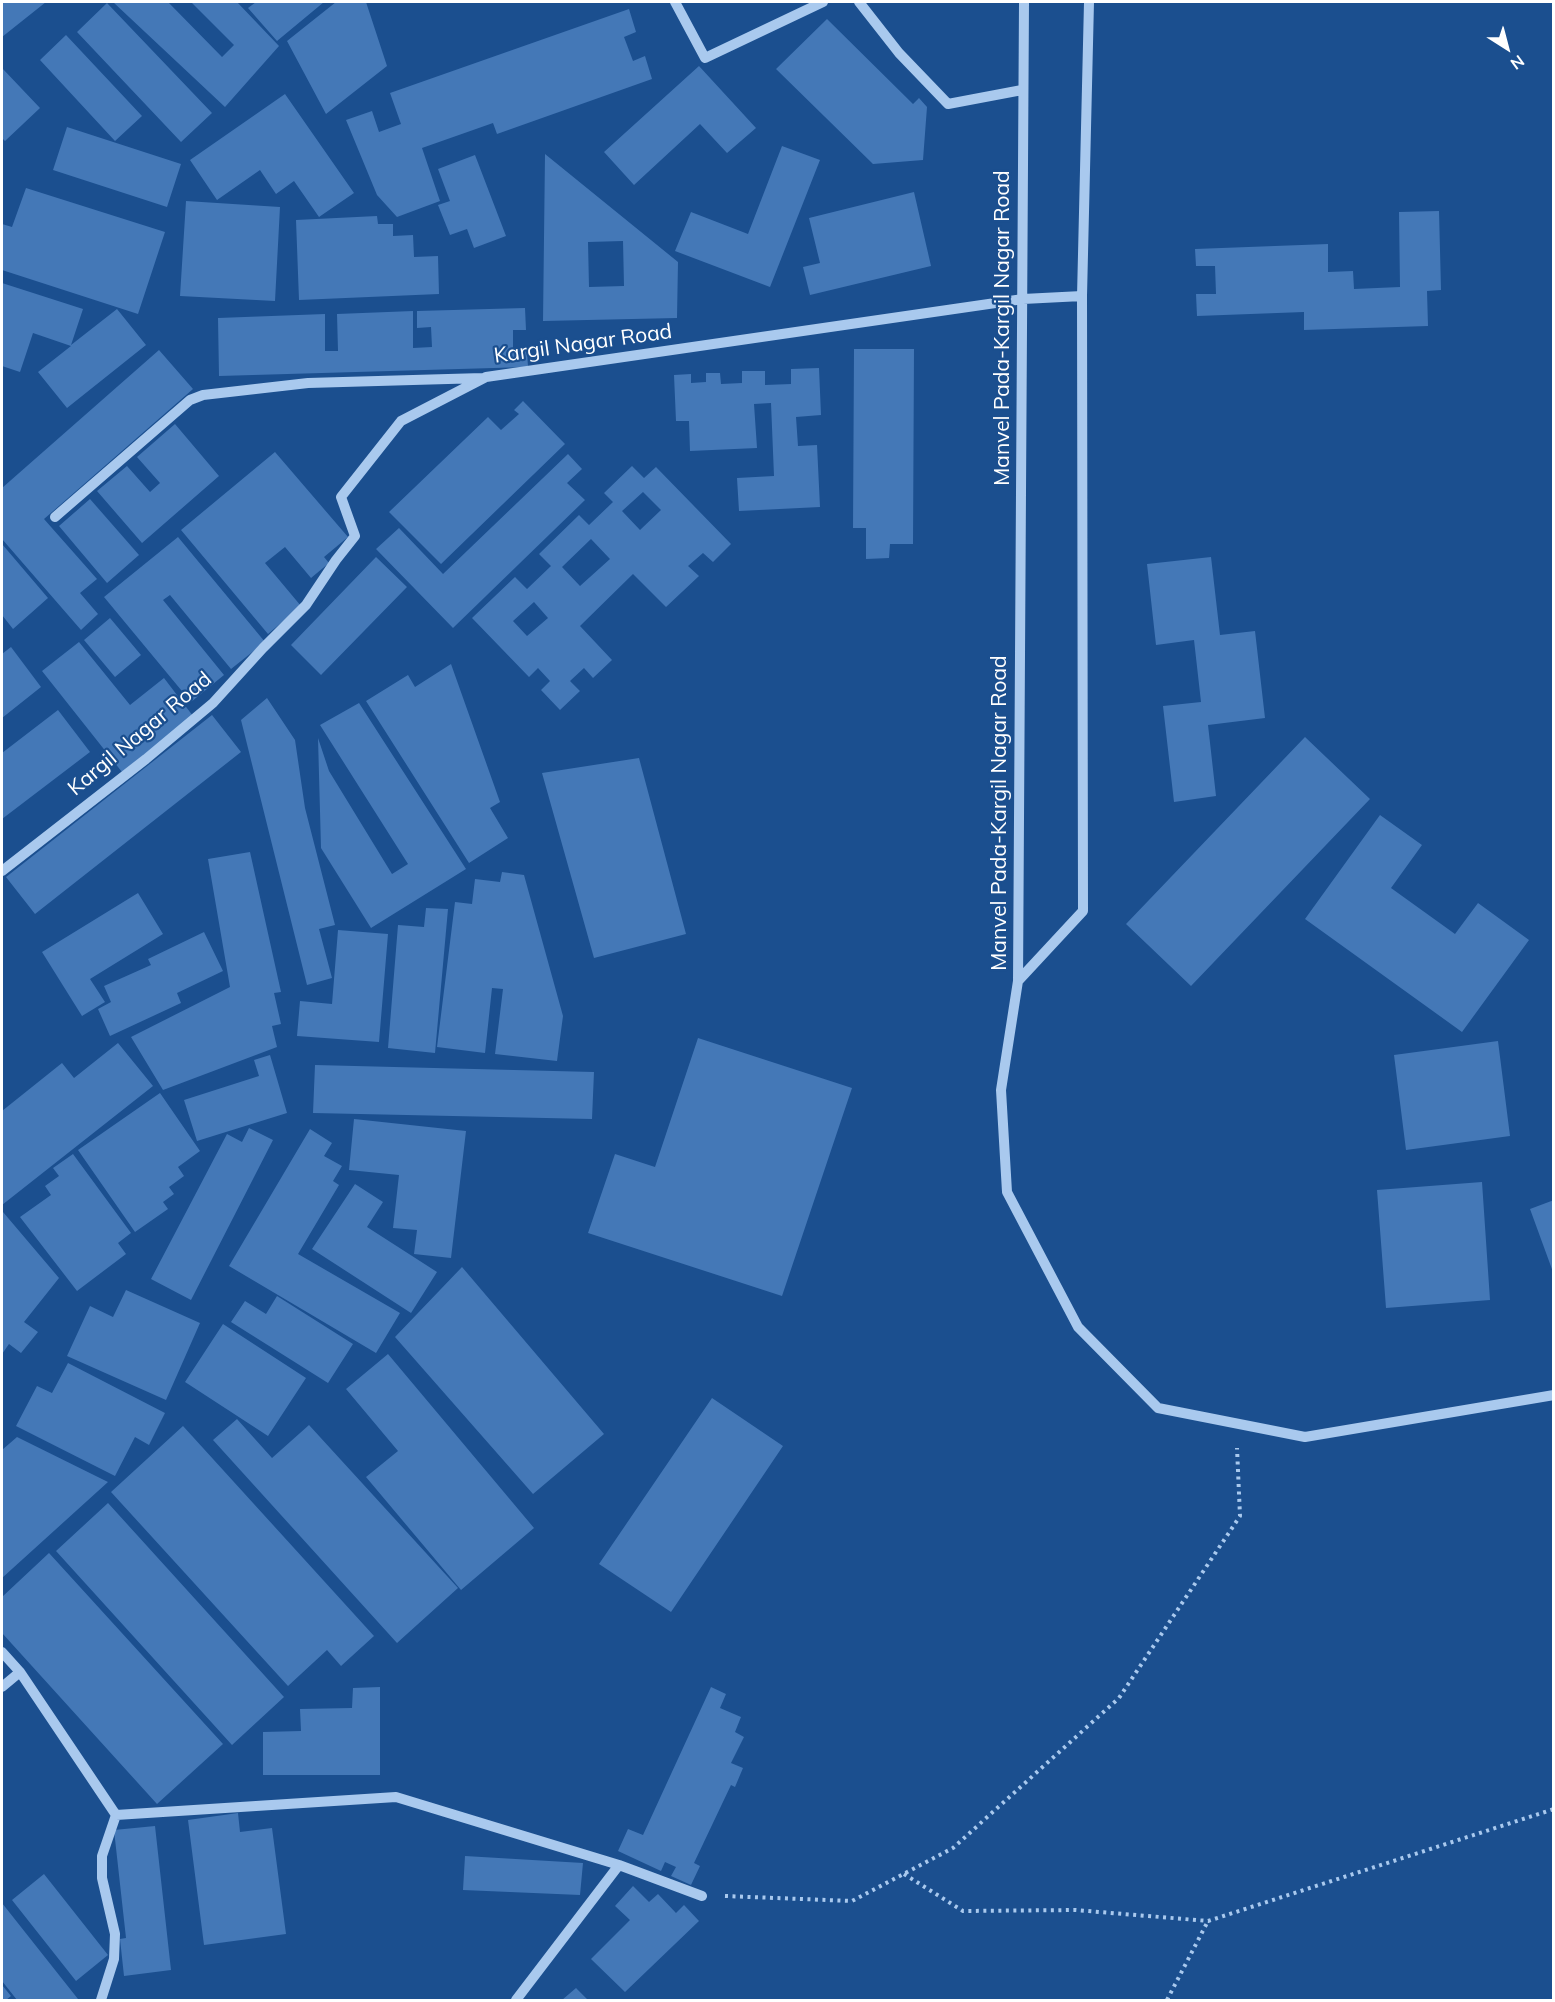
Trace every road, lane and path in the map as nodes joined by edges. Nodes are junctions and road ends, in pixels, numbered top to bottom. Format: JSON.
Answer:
{"nodes":[{"id":1,"x":675,"y":2,"type":"edge"},
{"id":2,"x":823,"y":2,"type":"edge"},
{"id":3,"x":859,"y":2,"type":"edge"},
{"id":4,"x":1024,"y":2,"type":"edge"},
{"id":5,"x":1089,"y":2,"type":"edge"},
{"id":6,"x":1023,"y":90,"type":"junction"},
{"id":7,"x":1082,"y":296,"type":"junction"},
{"id":8,"x":1023,"y":299,"type":"junction"},
{"id":9,"x":486,"y":378,"type":"junction"},
{"id":10,"x":55,"y":517,"type":"dead end"},
{"id":11,"x":2,"y":871,"type":"edge"},
{"id":12,"x":1018,"y":981,"type":"junction"},
{"id":13,"x":1554,"y":1395,"type":"edge"},
{"id":14,"x":1236,"y":1424,"type":"junction"},
{"id":15,"x":2,"y":1652,"type":"edge"},
{"id":16,"x":20,"y":1672,"type":"junction"},
{"id":17,"x":2,"y":1687,"type":"edge"},
{"id":18,"x":1554,"y":1809,"type":"edge"},
{"id":19,"x":116,"y":1815,"type":"junction"},
{"id":20,"x":619,"y":1864,"type":"junction"},
{"id":21,"x":904,"y":1874,"type":"junction"},
{"id":22,"x":702,"y":1896,"type":"joint"},
{"id":23,"x":1209,"y":1921,"type":"junction"},
{"id":24,"x":101,"y":2001,"type":"edge"},
{"id":25,"x":516,"y":2001,"type":"edge"},
{"id":26,"x":1167,"y":2001,"type":"edge"}],
"edges":[{"from":1,"to":2,"type":"street"},
{"from":3,"to":6,"type":"street"},
{"from":4,"to":6,"type":"street","name":"Manvel Pada-Kargil Nagar Road"},
{"from":5,"to":7,"type":"street","name":"Manvel Pada-Kargil Nagar Road"},
{"from":6,"to":8,"type":"street","name":"Manvel Pada-Kargil Nagar Road"},
{"from":7,"to":8,"type":"street","name":"Kargil Nagar Road"},
{"from":7,"to":12,"type":"street","name":"Manvel Pada-Kargil Nagar Road"},
{"from":8,"to":9,"type":"street","name":"Kargil Nagar Road"},
{"from":8,"to":12,"type":"street","name":"Manvel Pada-Kargil Nagar Road"},
{"from":9,"to":10,"type":"street"},
{"from":9,"to":11,"type":"street","name":"Kargil Nagar Road"},
{"from":12,"to":14,"type":"street"},
{"from":13,"to":14,"type":"street"},
{"from":14,"to":21,"type":"path"},
{"from":15,"to":16,"type":"street"},
{"from":16,"to":17,"type":"street"},
{"from":16,"to":19,"type":"street"},
{"from":18,"to":23,"type":"path"},
{"from":19,"to":20,"type":"street"},
{"from":19,"to":24,"type":"street"},
{"from":20,"to":22,"type":"street"},
{"from":20,"to":25,"type":"street"},
{"from":21,"to":22,"type":"path"},
{"from":21,"to":23,"type":"path"},
{"from":23,"to":26,"type":"path"}]}
